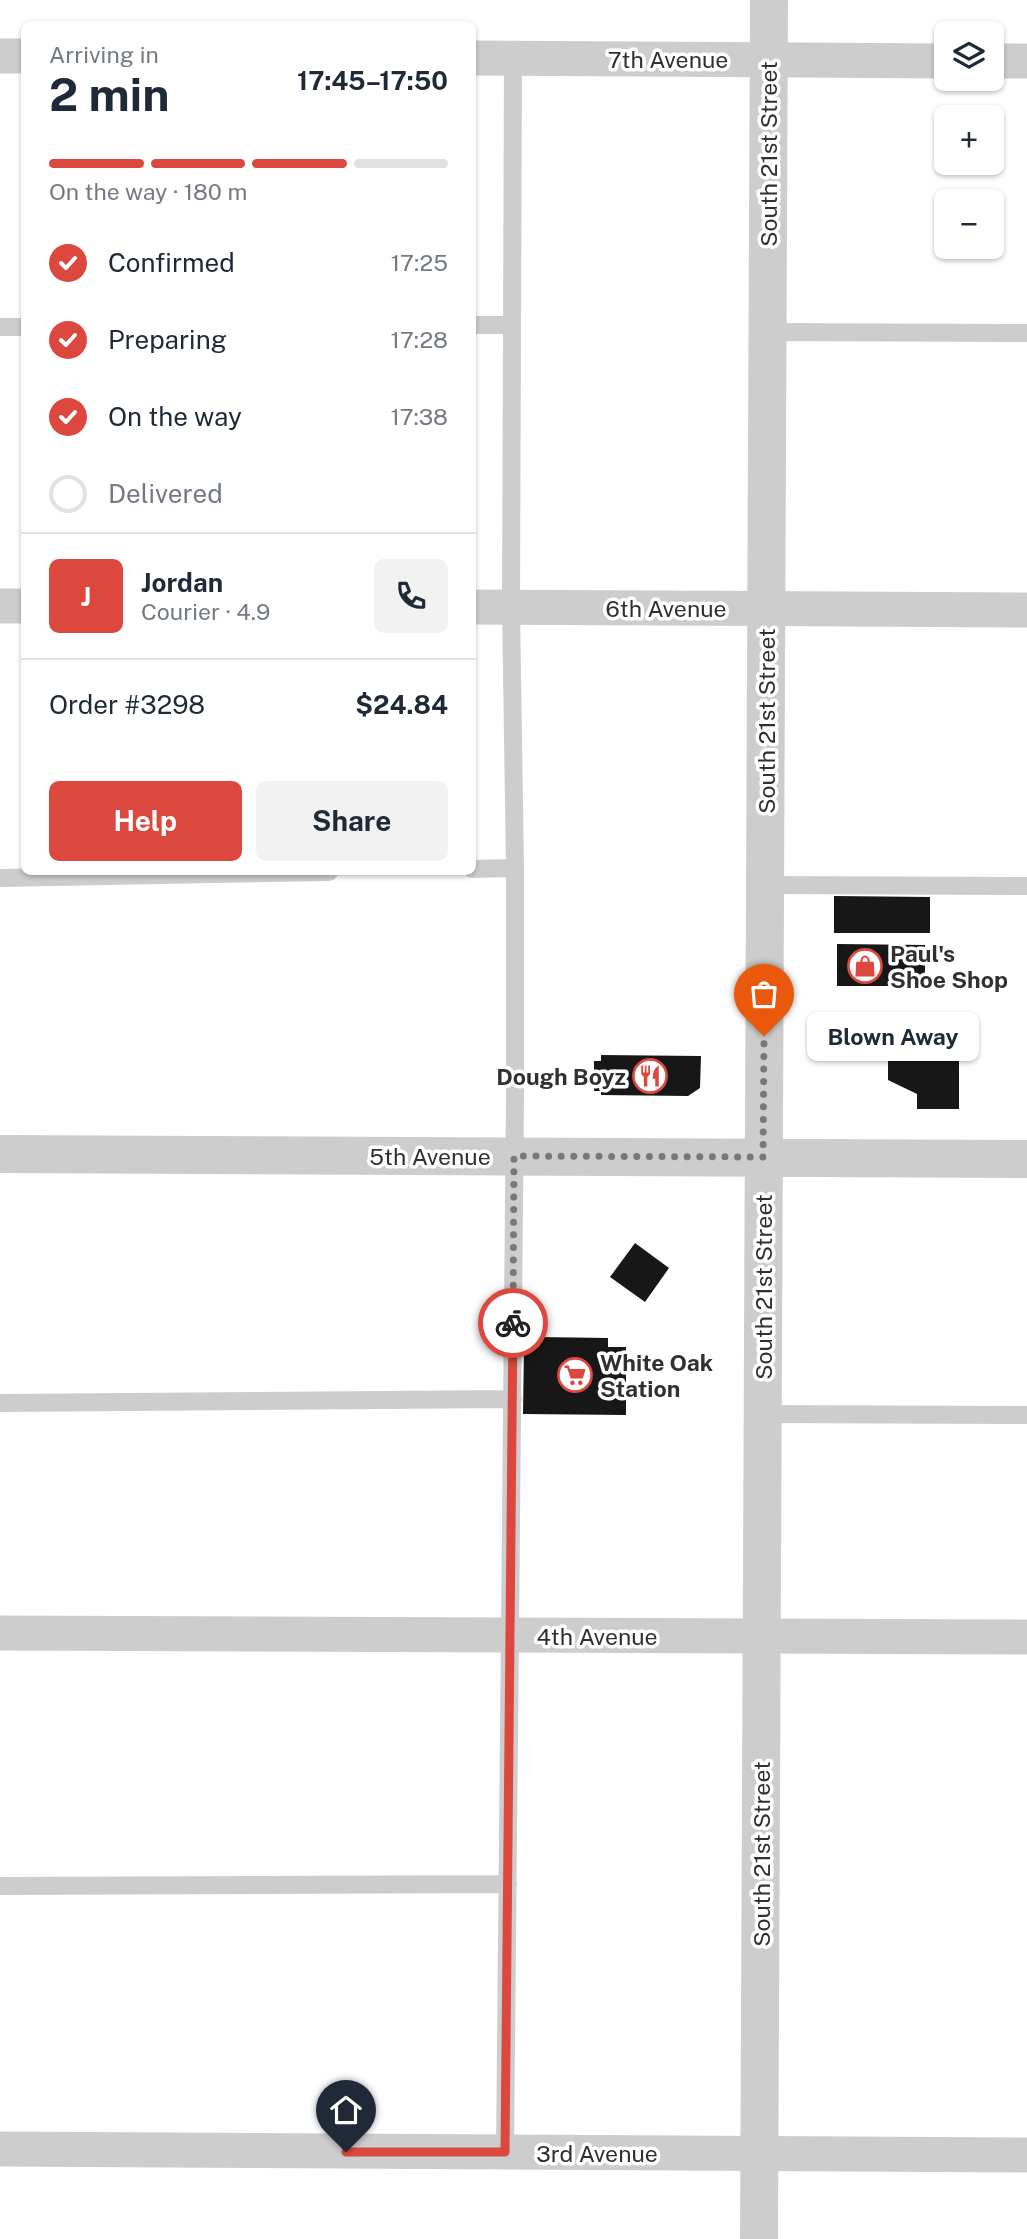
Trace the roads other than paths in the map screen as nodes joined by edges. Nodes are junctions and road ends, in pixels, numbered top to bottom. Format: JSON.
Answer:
{"nodes":[{"id":1,"x":769,"y":0,"type":"edge"},
{"id":2,"x":0,"y":56,"type":"edge"},
{"id":3,"x":21,"y":56,"type":"edge"},
{"id":4,"x":476,"y":58,"type":"edge"},
{"id":5,"x":513,"y":58,"type":"junction"},
{"id":6,"x":769,"y":60,"type":"junction"},
{"id":7,"x":934,"y":61,"type":"edge"},
{"id":8,"x":1004,"y":61,"type":"edge"},
{"id":9,"x":1027,"y":61,"type":"edge"},
{"id":10,"x":476,"y":325,"type":"edge"},
{"id":11,"x":512,"y":325,"type":"junction"},
{"id":12,"x":0,"y":327,"type":"edge"},
{"id":13,"x":21,"y":327,"type":"edge"},
{"id":14,"x":767,"y":332,"type":"junction"},
{"id":15,"x":1027,"y":333,"type":"edge"},
{"id":16,"x":0,"y":606,"type":"edge"},
{"id":17,"x":21,"y":606,"type":"edge"},
{"id":18,"x":476,"y":607,"type":"edge"},
{"id":19,"x":511,"y":607,"type":"junction"},
{"id":20,"x":766,"y":608,"type":"junction"},
{"id":21,"x":1027,"y":610,"type":"edge"},
{"id":22,"x":515,"y":868,"type":"junction"},
{"id":23,"x":476,"y":869,"type":"edge"},
{"id":24,"x":164,"y":875,"type":"edge"},
{"id":25,"x":0,"y":878,"type":"edge"},
{"id":26,"x":765,"y":884,"type":"junction"},
{"id":27,"x":1027,"y":886,"type":"edge"},
{"id":28,"x":0,"y":1154,"type":"edge"},
{"id":29,"x":514,"y":1156,"type":"junction"},
{"id":30,"x":763,"y":1157,"type":"junction"},
{"id":31,"x":1027,"y":1159,"type":"edge"},
{"id":32,"x":513,"y":1399,"type":"junction"},
{"id":33,"x":0,"y":1403,"type":"edge"},
{"id":34,"x":763,"y":1414,"type":"junction"},
{"id":35,"x":1027,"y":1415,"type":"edge"},
{"id":36,"x":0,"y":1633,"type":"edge"},
{"id":37,"x":511,"y":1636,"type":"junction"},
{"id":38,"x":762,"y":1637,"type":"junction"},
{"id":39,"x":1027,"y":1637,"type":"edge"},
{"id":40,"x":508,"y":1884,"type":"junction"},
{"id":41,"x":0,"y":1886,"type":"edge"},
{"id":42,"x":0,"y":2150,"type":"edge"},
{"id":43,"x":505,"y":2152,"type":"junction"},
{"id":44,"x":759,"y":2154,"type":"junction"},
{"id":45,"x":1027,"y":2155,"type":"edge"},
{"id":46,"x":759,"y":2239,"type":"edge"}],
"edges":[{"from":1,"to":6,"type":"street","name":"South 21st Street"},
{"from":2,"to":3,"type":"street"},
{"from":4,"to":5,"type":"street","name":"7th Avenue"},
{"from":5,"to":6,"type":"street","name":"7th Avenue"},
{"from":5,"to":11,"type":"lane"},
{"from":6,"to":7,"type":"street","name":"7th Avenue"},
{"from":6,"to":14,"type":"street","name":"South 21st Street"},
{"from":8,"to":9,"type":"street"},
{"from":10,"to":11,"type":"lane"},
{"from":11,"to":19,"type":"lane"},
{"from":12,"to":13,"type":"lane"},
{"from":14,"to":15,"type":"lane"},
{"from":14,"to":20,"type":"street","name":"South 21st Street"},
{"from":16,"to":17,"type":"street"},
{"from":18,"to":19,"type":"street","name":"6th Avenue"},
{"from":19,"to":20,"type":"street","name":"6th Avenue"},
{"from":19,"to":22,"type":"lane"},
{"from":20,"to":21,"type":"street","name":"6th Avenue"},
{"from":20,"to":26,"type":"street","name":"South 21st Street"},
{"from":22,"to":23,"type":"lane"},
{"from":22,"to":29,"type":"lane"},
{"from":24,"to":25,"type":"lane"},
{"from":26,"to":27,"type":"lane"},
{"from":26,"to":30,"type":"street","name":"South 21st Street"},
{"from":28,"to":29,"type":"street","name":"5th Avenue"},
{"from":29,"to":30,"type":"street","name":"5th Avenue"},
{"from":29,"to":32,"type":"lane"},
{"from":30,"to":31,"type":"street","name":"5th Avenue"},
{"from":30,"to":34,"type":"street","name":"South 21st Street"},
{"from":32,"to":33,"type":"lane"},
{"from":32,"to":37,"type":"lane"},
{"from":34,"to":35,"type":"lane"},
{"from":34,"to":38,"type":"street","name":"South 21st Street"},
{"from":36,"to":37,"type":"street","name":"4th Avenue"},
{"from":37,"to":38,"type":"street","name":"4th Avenue"},
{"from":37,"to":40,"type":"lane"},
{"from":38,"to":39,"type":"street","name":"4th Avenue"},
{"from":38,"to":44,"type":"street","name":"South 21st Street"},
{"from":40,"to":41,"type":"lane"},
{"from":40,"to":43,"type":"lane"},
{"from":42,"to":43,"type":"street","name":"3rd Avenue"},
{"from":43,"to":44,"type":"street","name":"3rd Avenue"},
{"from":44,"to":45,"type":"street","name":"3rd Avenue"},
{"from":44,"to":46,"type":"street","name":"South 21st Street"}]}
